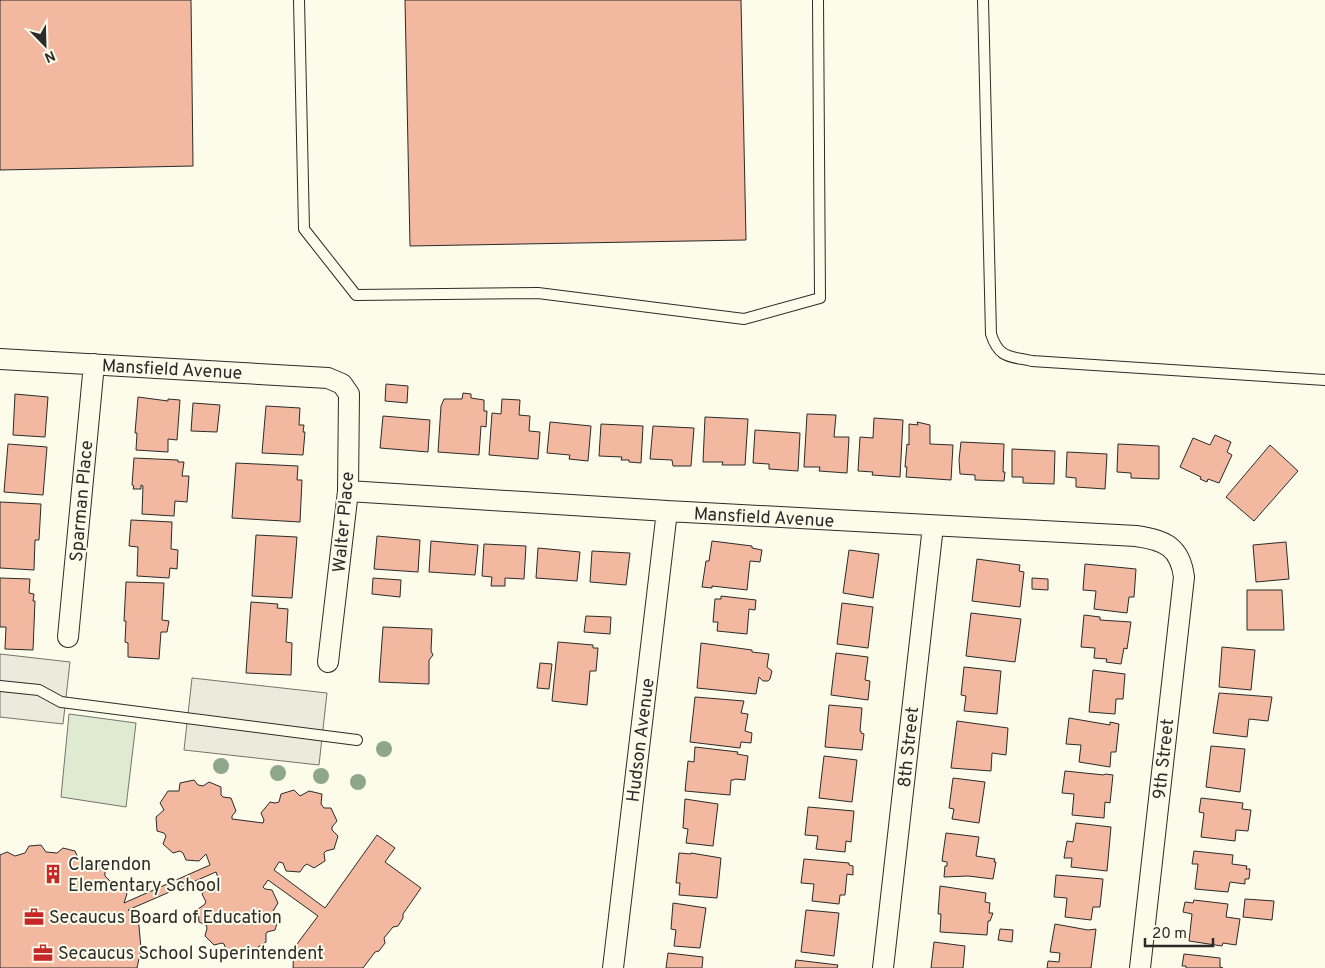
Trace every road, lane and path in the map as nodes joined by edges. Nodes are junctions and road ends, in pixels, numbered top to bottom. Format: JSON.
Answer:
{"nodes":[{"id":1,"x":299,"y":0,"type":"edge"},
{"id":2,"x":818,"y":0,"type":"edge"},
{"id":3,"x":983,"y":0,"type":"edge"},
{"id":4,"x":0,"y":358,"type":"edge"},
{"id":5,"x":94,"y":364,"type":"junction"},
{"id":6,"x":1325,"y":380,"type":"edge"},
{"id":7,"x":342,"y":384,"type":"joint"},
{"id":8,"x":348,"y":491,"type":"junction"},
{"id":9,"x":667,"y":511,"type":"junction"},
{"id":10,"x":933,"y":526,"type":"junction"},
{"id":11,"x":1176,"y":552,"type":"joint"},
{"id":12,"x":68,"y":637,"type":"dead end"},
{"id":13,"x":328,"y":662,"type":"dead end"},
{"id":14,"x":0,"y":686,"type":"edge"},
{"id":15,"x":357,"y":740,"type":"dead end"},
{"id":16,"x":614,"y":968,"type":"edge"},
{"id":17,"x":883,"y":968,"type":"edge"},
{"id":18,"x":1140,"y":968,"type":"edge"}],
"edges":[{"from":1,"to":2,"type":"lane"},
{"from":3,"to":6,"type":"lane"},
{"from":4,"to":5,"type":"street","name":"Mansfield Avenue"},
{"from":5,"to":7,"type":"street","name":"Mansfield Avenue"},
{"from":5,"to":12,"type":"street","name":"Sparman Place"},
{"from":7,"to":8,"type":"street","name":"Walter Place"},
{"from":8,"to":9,"type":"street","name":"Mansfield Avenue"},
{"from":8,"to":13,"type":"street","name":"Walter Place"},
{"from":9,"to":10,"type":"street","name":"Mansfield Avenue"},
{"from":9,"to":16,"type":"street","name":"Hudson Avenue"},
{"from":10,"to":11,"type":"street","name":"Mansfield Avenue"},
{"from":10,"to":17,"type":"street","name":"8th Street"},
{"from":11,"to":18,"type":"street","name":"9th Street"},
{"from":14,"to":15,"type":"lane"}]}
